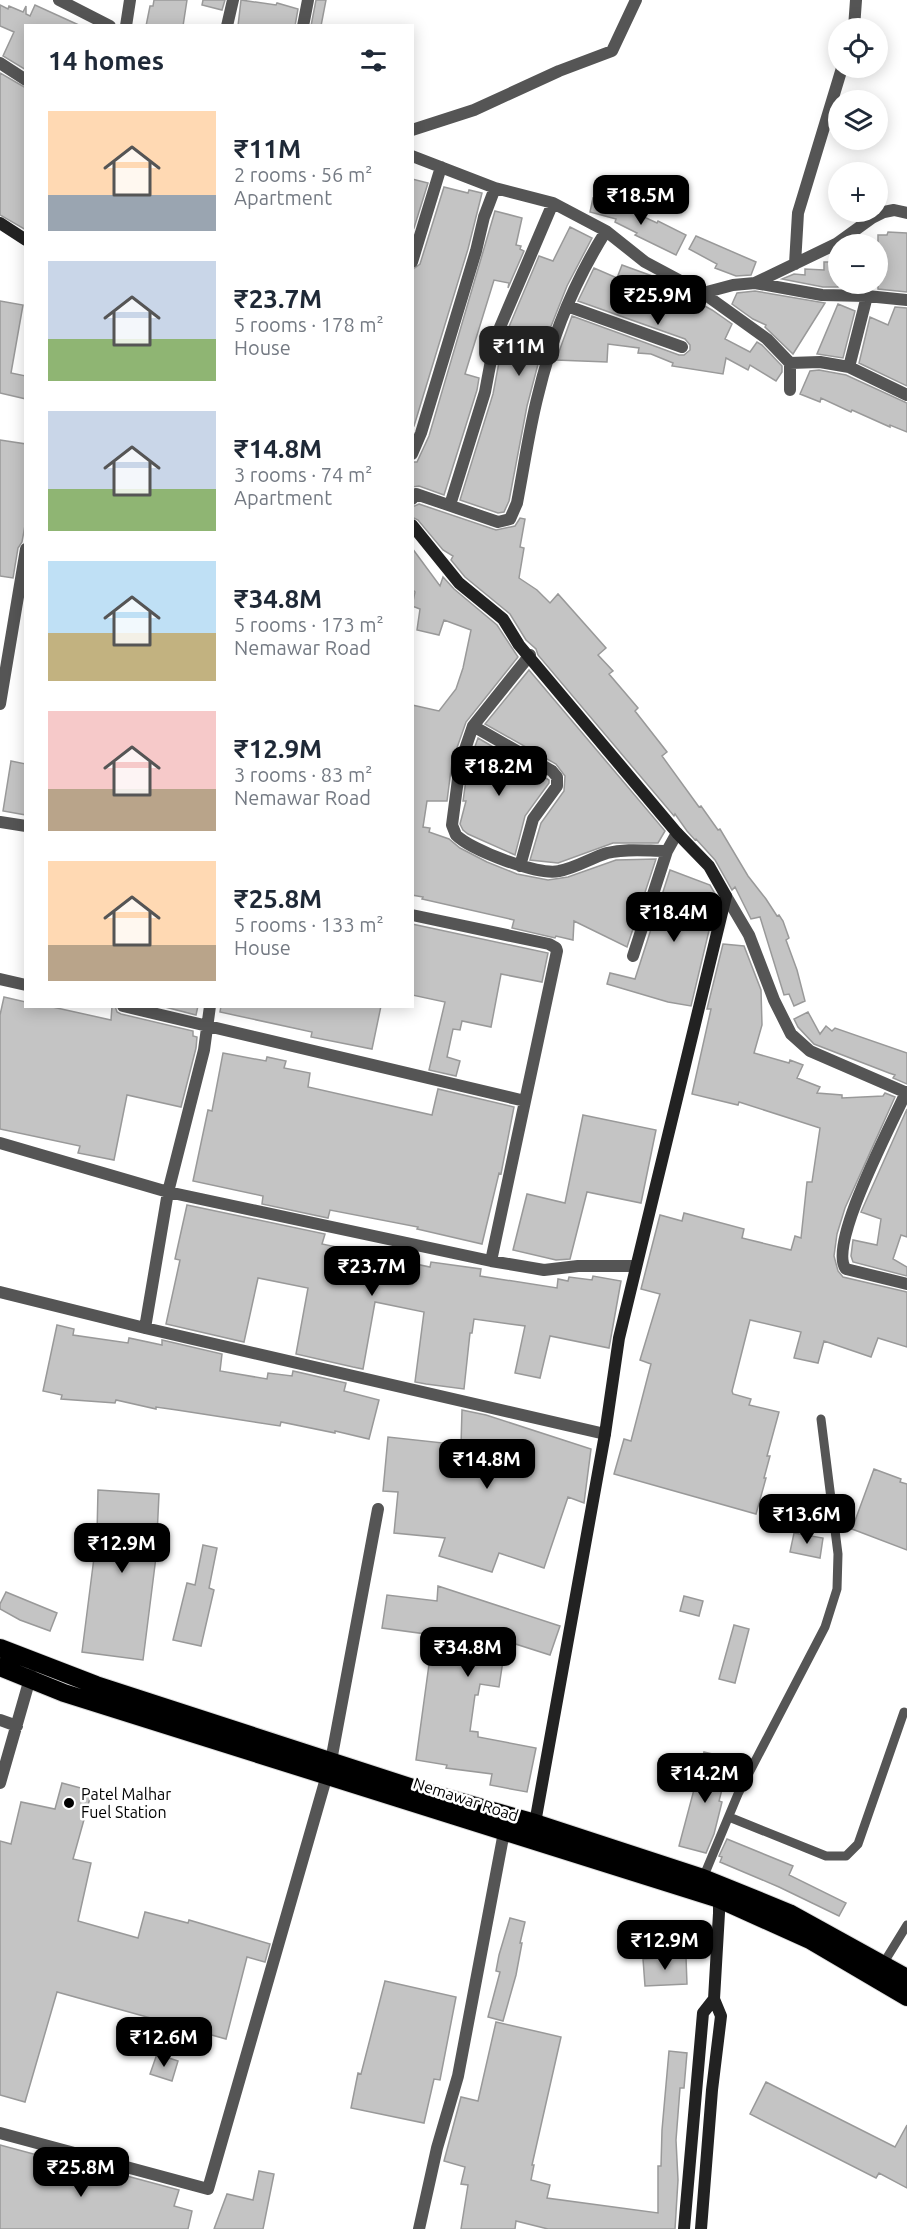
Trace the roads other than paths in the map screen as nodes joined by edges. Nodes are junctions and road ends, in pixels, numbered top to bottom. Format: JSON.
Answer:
{"nodes":[{"id":1,"x":59,"y":0,"type":"edge"},
{"id":2,"x":130,"y":0,"type":"edge"},
{"id":3,"x":233,"y":0,"type":"edge"},
{"id":4,"x":308,"y":0,"type":"edge"},
{"id":5,"x":636,"y":0,"type":"edge"},
{"id":6,"x":856,"y":0,"type":"edge"},
{"id":7,"x":855,"y":18,"type":"edge"},
{"id":8,"x":106,"y":24,"type":"edge"},
{"id":9,"x":126,"y":24,"type":"edge"},
{"id":10,"x":227,"y":24,"type":"edge"},
{"id":11,"x":303,"y":24,"type":"edge"},
{"id":12,"x":0,"y":63,"type":"edge"},
{"id":13,"x":839,"y":78,"type":"edge"},
{"id":14,"x":24,"y":80,"type":"edge"},
{"id":15,"x":414,"y":129,"type":"edge"},
{"id":16,"x":414,"y":157,"type":"edge"},
{"id":17,"x":441,"y":167,"type":"junction"},
{"id":18,"x":495,"y":188,"type":"junction"},
{"id":19,"x":553,"y":203,"type":"junction"},
{"id":20,"x":907,"y":213,"type":"edge"},
{"id":21,"x":0,"y":223,"type":"edge"},
{"id":22,"x":417,"y":231,"type":"edge"},
{"id":23,"x":606,"y":231,"type":"junction"},
{"id":24,"x":24,"y":239,"type":"edge"},
{"id":25,"x":414,"y":250,"type":"edge"},
{"id":26,"x":795,"y":264,"type":"junction"},
{"id":27,"x":755,"y":283,"type":"junction"},
{"id":28,"x":703,"y":292,"type":"junction"},
{"id":29,"x":867,"y":296,"type":"junction"},
{"id":30,"x":907,"y":300,"type":"edge"},
{"id":31,"x":567,"y":306,"type":"junction"},
{"id":32,"x":682,"y":347,"type":"dead end"},
{"id":33,"x":790,"y":363,"type":"junction"},
{"id":34,"x":849,"y":366,"type":"junction"},
{"id":35,"x":790,"y":390,"type":"dead end"},
{"id":36,"x":907,"y":395,"type":"edge"},
{"id":37,"x":414,"y":449,"type":"edge"},
{"id":38,"x":414,"y":496,"type":"edge"},
{"id":39,"x":450,"y":505,"type":"junction"},
{"id":40,"x":414,"y":527,"type":"edge"},
{"id":41,"x":24,"y":561,"type":"edge"},
{"id":42,"x":530,"y":655,"type":"junction"},
{"id":43,"x":0,"y":704,"type":"edge"},
{"id":44,"x":473,"y":726,"type":"junction"},
{"id":45,"x":0,"y":822,"type":"edge"},
{"id":46,"x":24,"y":826,"type":"edge"},
{"id":47,"x":677,"y":833,"type":"junction"},
{"id":48,"x":667,"y":851,"type":"junction"},
{"id":49,"x":520,"y":866,"type":"junction"},
{"id":50,"x":726,"y":896,"type":"junction"},
{"id":51,"x":414,"y":915,"type":"edge"},
{"id":52,"x":633,"y":956,"type":"dead end"},
{"id":53,"x":0,"y":979,"type":"edge"},
{"id":54,"x":24,"y":985,"type":"edge"},
{"id":55,"x":132,"y":1008,"type":"edge"},
{"id":56,"x":210,"y":1008,"type":"edge"},
{"id":57,"x":207,"y":1025,"type":"junction"},
{"id":58,"x":907,"y":1092,"type":"edge"},
{"id":59,"x":525,"y":1101,"type":"junction"},
{"id":60,"x":0,"y":1143,"type":"edge"},
{"id":61,"x":168,"y":1192,"type":"junction"},
{"id":62,"x":491,"y":1261,"type":"junction"},
{"id":63,"x":636,"y":1266,"type":"junction"},
{"id":64,"x":907,"y":1284,"type":"edge"},
{"id":65,"x":0,"y":1292,"type":"edge"},
{"id":66,"x":145,"y":1328,"type":"junction"},
{"id":67,"x":821,"y":1419,"type":"dead end"},
{"id":68,"x":605,"y":1434,"type":"junction"},
{"id":69,"x":378,"y":1509,"type":"dead end"},
{"id":70,"x":0,"y":1648,"type":"edge"},
{"id":71,"x":0,"y":1667,"type":"edge"},
{"id":72,"x":32,"y":1671,"type":"junction"},
{"id":73,"x":904,"y":1712,"type":"dead end"},
{"id":74,"x":0,"y":1720,"type":"edge"},
{"id":75,"x":17,"y":1726,"type":"junction"},
{"id":76,"x":329,"y":1768,"type":"junction"},
{"id":77,"x":0,"y":1783,"type":"edge"},
{"id":78,"x":729,"y":1816,"type":"junction"},
{"id":79,"x":535,"y":1823,"type":"junction"},
{"id":80,"x":504,"y":1832,"type":"junction"},
{"id":81,"x":713,"y":1887,"type":"junction"},
{"id":82,"x":907,"y":1925,"type":"edge"},
{"id":83,"x":883,"y":1964,"type":"junction"},
{"id":84,"x":907,"y":1978,"type":"edge"},
{"id":85,"x":907,"y":1997,"type":"edge"},
{"id":86,"x":714,"y":1999,"type":"junction"},
{"id":87,"x":0,"y":2133,"type":"edge"},
{"id":88,"x":419,"y":2229,"type":"edge"},
{"id":89,"x":684,"y":2229,"type":"edge"},
{"id":90,"x":701,"y":2229,"type":"edge"}],
"edges":[{"from":1,"to":8,"type":"street"},
{"from":2,"to":9,"type":"street"},
{"from":3,"to":10,"type":"street"},
{"from":4,"to":11,"type":"street"},
{"from":5,"to":15,"type":"street"},
{"from":6,"to":7,"type":"street"},
{"from":12,"to":14,"type":"street"},
{"from":13,"to":26,"type":"street"},
{"from":16,"to":17,"type":"street"},
{"from":17,"to":18,"type":"street"},
{"from":17,"to":22,"type":"street"},
{"from":18,"to":19,"type":"street"},
{"from":18,"to":37,"type":"street"},
{"from":19,"to":23,"type":"street"},
{"from":19,"to":39,"type":"street"},
{"from":20,"to":26,"type":"street"},
{"from":21,"to":24,"type":"street"},
{"from":22,"to":25,"type":"street"},
{"from":23,"to":28,"type":"street"},
{"from":23,"to":31,"type":"street"},
{"from":26,"to":27,"type":"street"},
{"from":27,"to":28,"type":"street"},
{"from":27,"to":29,"type":"street"},
{"from":28,"to":33,"type":"street"},
{"from":29,"to":30,"type":"street"},
{"from":29,"to":34,"type":"street"},
{"from":31,"to":32,"type":"street"},
{"from":31,"to":39,"type":"street"},
{"from":33,"to":34,"type":"street"},
{"from":33,"to":35,"type":"street"},
{"from":34,"to":36,"type":"street"},
{"from":38,"to":39,"type":"street"},
{"from":40,"to":42,"type":"street"},
{"from":41,"to":43,"type":"street"},
{"from":42,"to":44,"type":"street"},
{"from":42,"to":47,"type":"street"},
{"from":44,"to":49,"type":"street"},
{"from":44,"to":49,"type":"street"},
{"from":45,"to":46,"type":"street"},
{"from":47,"to":48,"type":"street"},
{"from":47,"to":50,"type":"street"},
{"from":48,"to":49,"type":"street"},
{"from":48,"to":52,"type":"street"},
{"from":50,"to":58,"type":"street"},
{"from":50,"to":63,"type":"street"},
{"from":51,"to":59,"type":"street"},
{"from":53,"to":54,"type":"street"},
{"from":55,"to":57,"type":"street"},
{"from":56,"to":57,"type":"street"},
{"from":57,"to":59,"type":"street"},
{"from":57,"to":61,"type":"street"},
{"from":58,"to":64,"type":"street"},
{"from":59,"to":62,"type":"street"},
{"from":60,"to":61,"type":"street"},
{"from":61,"to":62,"type":"street"},
{"from":61,"to":66,"type":"street"},
{"from":62,"to":63,"type":"street"},
{"from":63,"to":68,"type":"street"},
{"from":65,"to":66,"type":"street"},
{"from":66,"to":68,"type":"street"},
{"from":67,"to":78,"type":"lane"},
{"from":68,"to":79,"type":"street"},
{"from":69,"to":76,"type":"street"},
{"from":70,"to":72,"type":"highway","name":"Nemawar Road"},
{"from":71,"to":72,"type":"highway","name":"Nemawar Road"},
{"from":72,"to":75,"type":"street"},
{"from":72,"to":76,"type":"highway","name":"Nemawar Road"},
{"from":73,"to":78,"type":"lane"},
{"from":74,"to":75,"type":"street"},
{"from":75,"to":77,"type":"street"},
{"from":76,"to":79,"type":"highway","name":"Nemawar Road"},
{"from":76,"to":80,"type":"highway","name":"Nemawar Road"},
{"from":76,"to":87,"type":"street"},
{"from":78,"to":81,"type":"lane"},
{"from":79,"to":81,"type":"highway","name":"Nemawar Road"},
{"from":80,"to":81,"type":"highway","name":"Nemawar Road"},
{"from":80,"to":88,"type":"street"},
{"from":81,"to":83,"type":"highway","name":"Nemawar Road"},
{"from":81,"to":85,"type":"highway","name":"Nemawar Road"},
{"from":81,"to":86,"type":"street"},
{"from":82,"to":83,"type":"lane"},
{"from":83,"to":84,"type":"highway","name":"Nemawar Road"},
{"from":86,"to":89,"type":"street"},
{"from":86,"to":90,"type":"street"}]}
